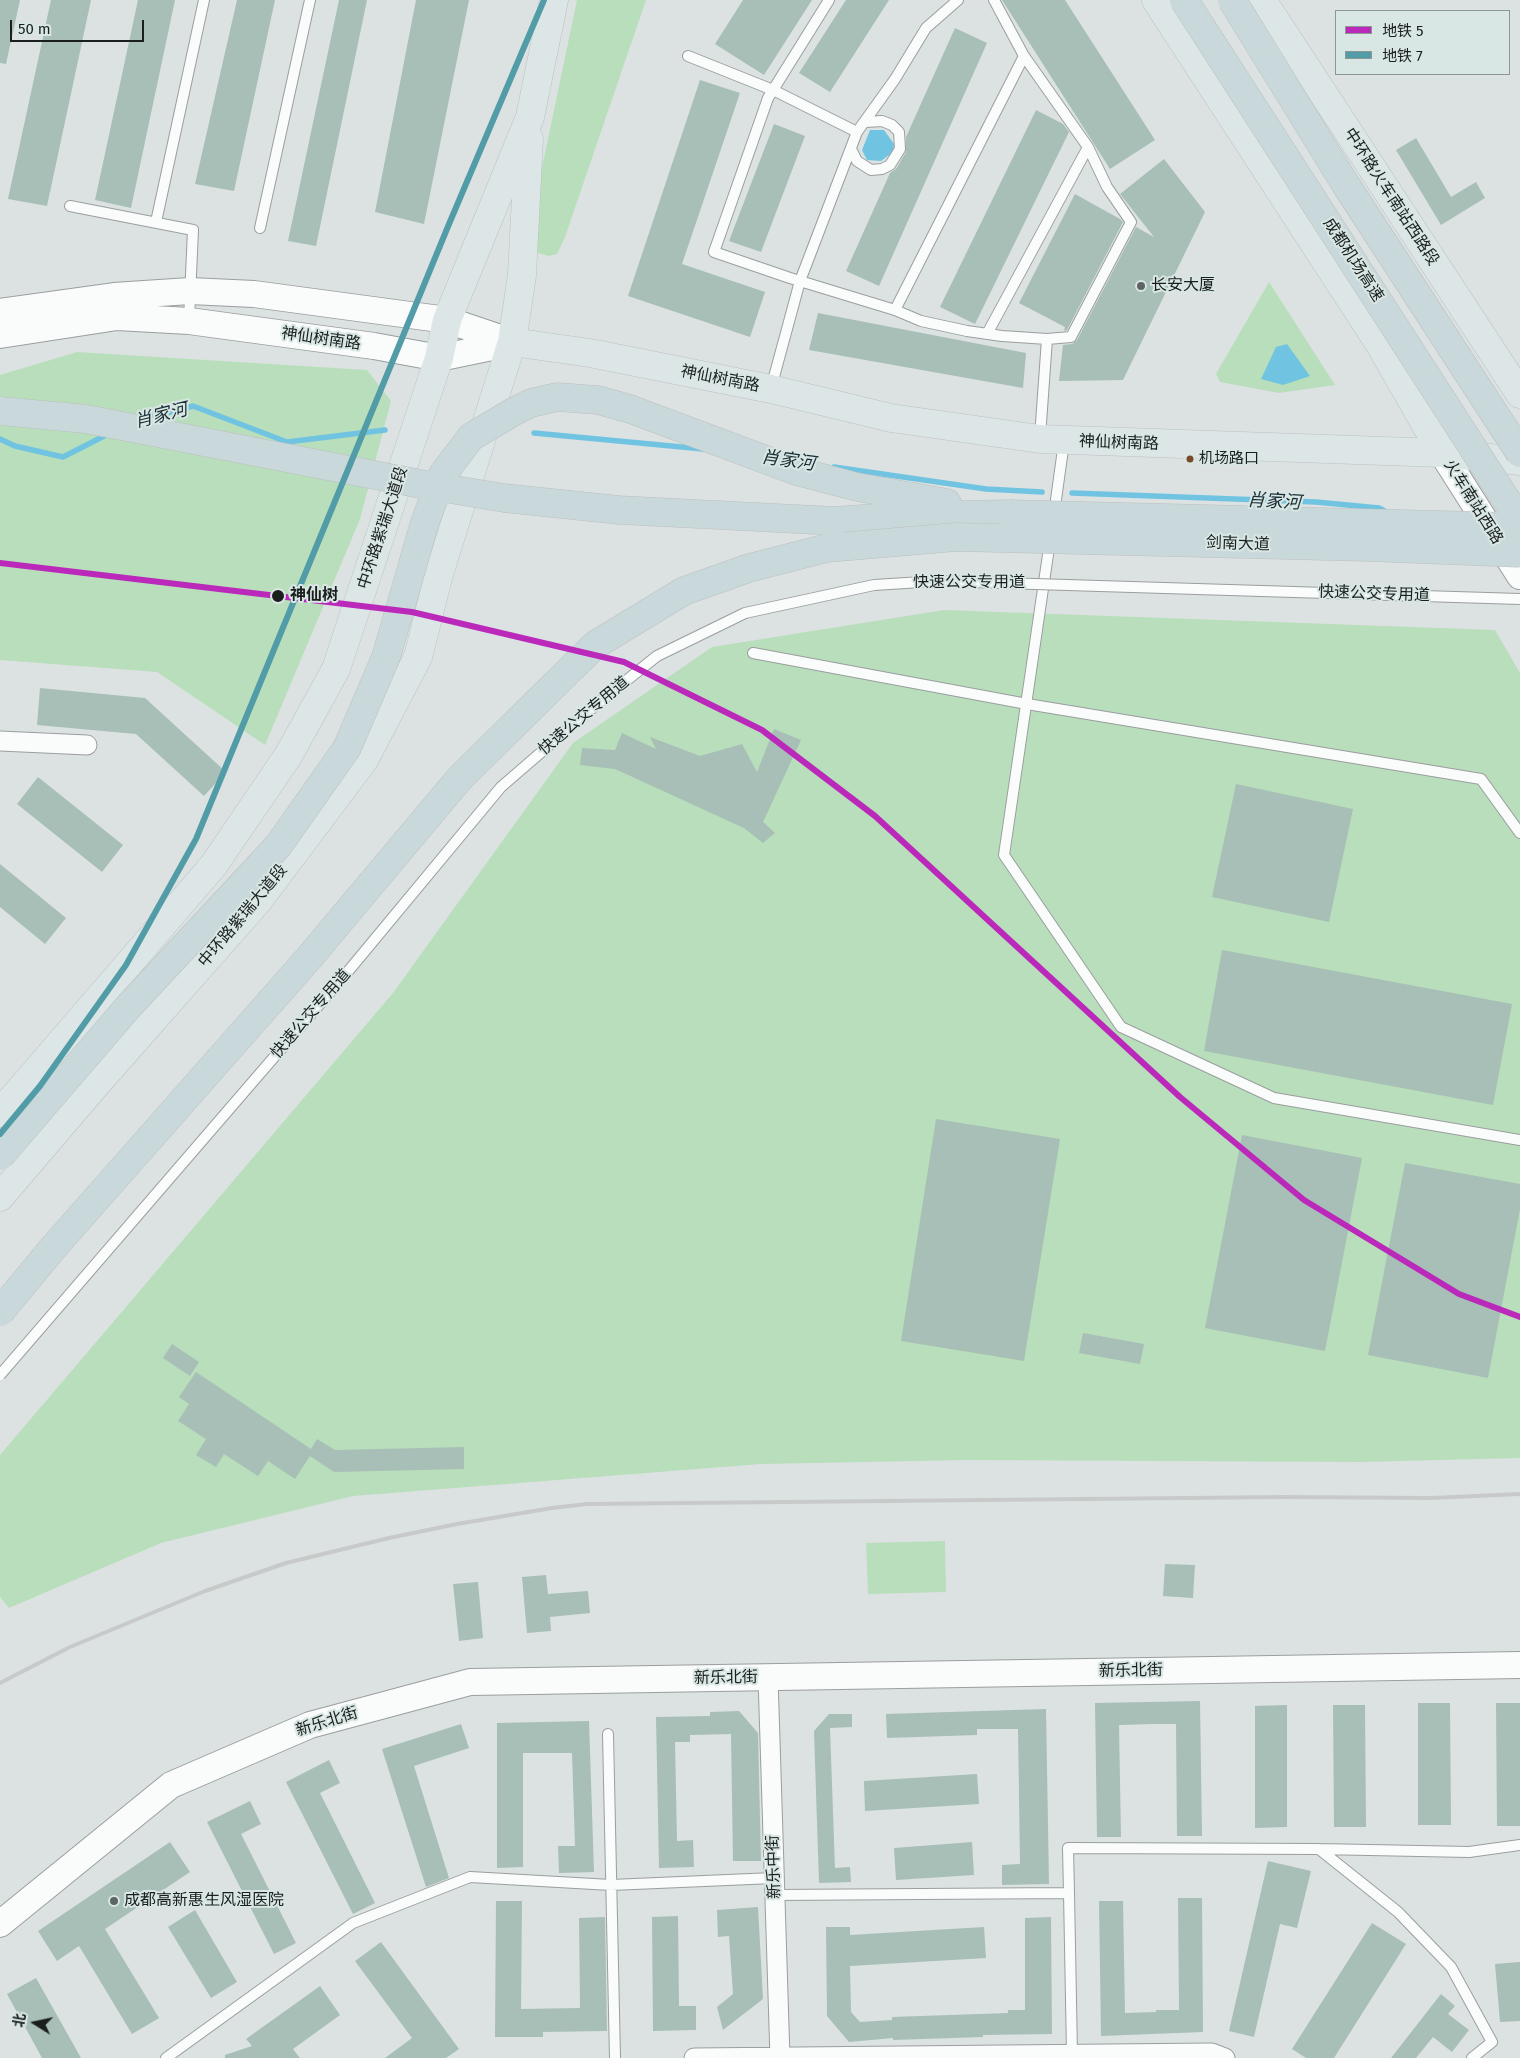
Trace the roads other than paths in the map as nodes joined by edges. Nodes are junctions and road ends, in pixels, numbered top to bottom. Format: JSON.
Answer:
{"nodes":[{"id":1,"x":204,"y":0,"type":"edge"},
{"id":2,"x":310,"y":0,"type":"edge"},
{"id":3,"x":554,"y":0,"type":"edge"},
{"id":4,"x":829,"y":0,"type":"edge"},
{"id":5,"x":958,"y":0,"type":"edge"},
{"id":6,"x":994,"y":0,"type":"edge"},
{"id":7,"x":1156,"y":0,"type":"edge"},
{"id":8,"x":1184,"y":0,"type":"edge"},
{"id":9,"x":1232,"y":0,"type":"edge"},
{"id":10,"x":1262,"y":0,"type":"edge"},
{"id":11,"x":688,"y":56,"type":"dead end"},
{"id":12,"x":1024,"y":56,"type":"junction"},
{"id":13,"x":774,"y":90,"type":"junction"},
{"id":14,"x":530,"y":118,"type":"junction"},
{"id":15,"x":866,"y":122,"type":"junction"},
{"id":16,"x":857,"y":132,"type":"junction"},
{"id":17,"x":1088,"y":147,"type":"junction"},
{"id":18,"x":851,"y":149,"type":"junction"},
{"id":19,"x":70,"y":206,"type":"dead end"},
{"id":20,"x":156,"y":222,"type":"junction"},
{"id":21,"x":260,"y":228,"type":"dead end"},
{"id":22,"x":800,"y":281,"type":"junction"},
{"id":23,"x":190,"y":291,"type":"junction"},
{"id":24,"x":896,"y":310,"type":"junction"},
{"id":25,"x":0,"y":312,"type":"edge"},
{"id":26,"x":447,"y":320,"type":"junction"},
{"id":27,"x":189,"y":321,"type":"junction"},
{"id":28,"x":988,"y":334,"type":"junction"},
{"id":29,"x":0,"y":335,"type":"edge"},
{"id":30,"x":1047,"y":339,"type":"junction"},
{"id":31,"x":512,"y":342,"type":"junction"},
{"id":32,"x":439,"y":358,"type":"junction"},
{"id":33,"x":771,"y":389,"type":"junction"},
{"id":34,"x":1520,"y":394,"type":"edge"},
{"id":35,"x":0,"y":411,"type":"edge"},
{"id":36,"x":1052,"y":440,"type":"junction"},
{"id":37,"x":1520,"y":446,"type":"edge"},
{"id":38,"x":1442,"y":453,"type":"junction"},
{"id":39,"x":1520,"y":453,"type":"edge"},
{"id":40,"x":1520,"y":461,"type":"edge"},
{"id":41,"x":1010,"y":514,"type":"junction"},
{"id":42,"x":836,"y":521,"type":"junction"},
{"id":43,"x":1520,"y":521,"type":"edge"},
{"id":44,"x":1520,"y":527,"type":"edge"},
{"id":45,"x":956,"y":537,"type":"junction"},
{"id":46,"x":1520,"y":553,"type":"edge"},
{"id":47,"x":1520,"y":576,"type":"edge"},
{"id":48,"x":1520,"y":599,"type":"edge"},
{"id":49,"x":753,"y":653,"type":"dead end"},
{"id":50,"x":1027,"y":704,"type":"junction"},
{"id":51,"x":0,"y":741,"type":"edge"},
{"id":52,"x":87,"y":745,"type":"dead end"},
{"id":53,"x":1520,"y":833,"type":"edge"},
{"id":54,"x":0,"y":1113,"type":"edge"},
{"id":55,"x":1520,"y":1140,"type":"edge"},
{"id":56,"x":0,"y":1156,"type":"edge"},
{"id":57,"x":0,"y":1198,"type":"edge"},
{"id":58,"x":0,"y":1312,"type":"edge"},
{"id":59,"x":0,"y":1374,"type":"edge"},
{"id":60,"x":1520,"y":1665,"type":"edge"},
{"id":61,"x":768,"y":1677,"type":"junction"},
{"id":62,"x":608,"y":1734,"type":"dead end"},
{"id":63,"x":1520,"y":1845,"type":"edge"},
{"id":64,"x":1319,"y":1849,"type":"junction"},
{"id":65,"x":611,"y":1885,"type":"junction"},
{"id":66,"x":774,"y":1886,"type":"junction"},
{"id":67,"x":1069,"y":1893,"type":"junction"},
{"id":68,"x":0,"y":1924,"type":"edge"},
{"id":69,"x":1072,"y":2054,"type":"junction"},
{"id":70,"x":1091,"y":2056,"type":"edge"},
{"id":71,"x":780,"y":2057,"type":"edge"},
{"id":72,"x":166,"y":2058,"type":"edge"},
{"id":73,"x":615,"y":2058,"type":"edge"},
{"id":74,"x":694,"y":2058,"type":"edge"},
{"id":75,"x":1225,"y":2058,"type":"edge"},
{"id":76,"x":1472,"y":2058,"type":"edge"}],
"edges":[{"from":1,"to":20,"type":"lane"},
{"from":2,"to":21,"type":"lane"},
{"from":3,"to":14,"type":"main road","name":"中环路紫瑞大道段"},
{"from":4,"to":13,"type":"lane"},
{"from":5,"to":15,"type":"lane"},
{"from":6,"to":12,"type":"lane"},
{"from":7,"to":38,"type":"main road"},
{"from":8,"to":43,"type":"highway","name":"成都机场高速","bridge":true},
{"from":9,"to":39,"type":"highway","bridge":true},
{"from":10,"to":34,"type":"main road","name":"中环路火车南站西路段"},
{"from":11,"to":13,"type":"lane"},
{"from":12,"to":17,"type":"lane"},
{"from":12,"to":24,"type":"lane"},
{"from":13,"to":16,"type":"lane"},
{"from":13,"to":22,"type":"lane"},
{"from":14,"to":26,"type":"main road","name":"中环路紫瑞大道段"},
{"from":14,"to":31,"type":"main road","name":"中环路紫瑞大道段"},
{"from":15,"to":16,"type":"lane"},
{"from":15,"to":18,"type":"lane"},
{"from":16,"to":18,"type":"lane"},
{"from":17,"to":28,"type":"lane"},
{"from":17,"to":30,"type":"lane"},
{"from":18,"to":22,"type":"lane"},
{"from":19,"to":20,"type":"lane"},
{"from":20,"to":23,"type":"lane"},
{"from":22,"to":24,"type":"lane"},
{"from":22,"to":33,"type":"lane"},
{"from":23,"to":25,"type":"street"},
{"from":23,"to":26,"type":"street"},
{"from":23,"to":27,"type":"lane"},
{"from":24,"to":28,"type":"lane"},
{"from":26,"to":31,"type":"street"},
{"from":26,"to":32,"type":"main road","name":"中环路紫瑞大道段"},
{"from":27,"to":29,"type":"street","name":"神仙树南路"},
{"from":27,"to":32,"type":"street","name":"神仙树南路"},
{"from":28,"to":30,"type":"lane"},
{"from":30,"to":36,"type":"lane"},
{"from":31,"to":32,"type":"street","name":"神仙树南路"},
{"from":31,"to":33,"type":"main road","name":"神仙树南路"},
{"from":31,"to":57,"type":"main road","name":"中环路紫瑞大道段"},
{"from":32,"to":54,"type":"main road","name":"中环路紫瑞大道段"},
{"from":33,"to":36,"type":"main road","name":"神仙树南路"},
{"from":35,"to":42,"type":"highway","bridge":true},
{"from":36,"to":38,"type":"main road","name":"神仙树南路"},
{"from":36,"to":50,"type":"lane"},
{"from":37,"to":38,"type":"main road"},
{"from":38,"to":40,"type":"main road"},
{"from":38,"to":47,"type":"street","name":"火车南站西路"},
{"from":41,"to":42,"type":"highway"},
{"from":41,"to":44,"type":"highway","name":"剑南大道","bridge":true},
{"from":41,"to":56,"type":"highway","bridge":true},
{"from":42,"to":45,"type":"highway","bridge":true},
{"from":45,"to":46,"type":"highway","name":"剑南大道","bridge":true},
{"from":45,"to":58,"type":"highway","bridge":true},
{"from":48,"to":59,"type":"lane","name":"快速公交专用道","bridge":true},
{"from":49,"to":50,"type":"lane"},
{"from":50,"to":53,"type":"lane"},
{"from":50,"to":55,"type":"lane"},
{"from":51,"to":52,"type":"street"},
{"from":60,"to":61,"type":"street","name":"新乐北街"},
{"from":61,"to":66,"type":"street","name":"新乐中街"},
{"from":61,"to":68,"type":"street","name":"新乐北街"},
{"from":62,"to":65,"type":"lane"},
{"from":63,"to":64,"type":"lane"},
{"from":64,"to":67,"type":"lane"},
{"from":64,"to":76,"type":"lane"},
{"from":65,"to":66,"type":"lane"},
{"from":65,"to":72,"type":"lane"},
{"from":65,"to":73,"type":"lane"},
{"from":66,"to":67,"type":"lane"},
{"from":66,"to":71,"type":"street","name":"新乐中街"},
{"from":67,"to":69,"type":"lane"},
{"from":69,"to":70,"type":"street"},
{"from":69,"to":71,"type":"street"},
{"from":70,"to":75,"type":"street"},
{"from":71,"to":74,"type":"street"}]}
